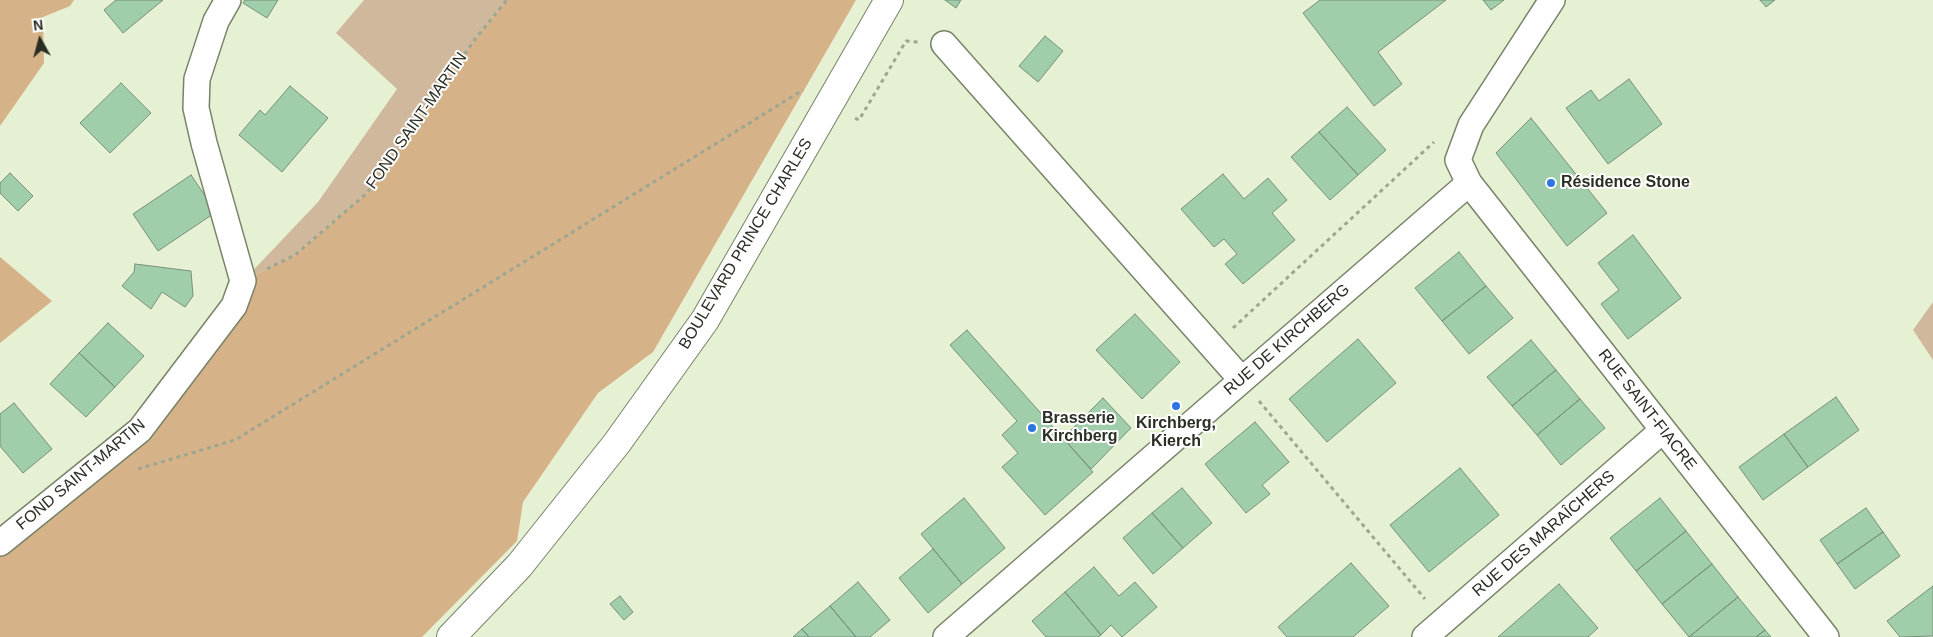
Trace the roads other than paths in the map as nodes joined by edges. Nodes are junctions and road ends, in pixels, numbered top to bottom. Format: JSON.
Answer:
{"nodes":[{"id":1,"x":228,"y":0,"type":"edge"},
{"id":2,"x":889,"y":0,"type":"edge"},
{"id":3,"x":1552,"y":0,"type":"edge"},
{"id":4,"x":944,"y":44,"type":"road end"},
{"id":5,"x":1469,"y":182,"type":"junction"},
{"id":6,"x":1248,"y":388,"type":"junction"},
{"id":7,"x":1663,"y":430,"type":"junction"},
{"id":8,"x":0,"y":544,"type":"edge"},
{"id":9,"x":1434,"y":629,"type":"edge"},
{"id":10,"x":451,"y":637,"type":"edge"},
{"id":11,"x":946,"y":637,"type":"edge"},
{"id":12,"x":1826,"y":637,"type":"edge"}],
"edges":[{"from":1,"to":8,"type":"street","name":"FOND SAINT-MARTIN"},
{"from":2,"to":10,"type":"main road","name":"BOULEVARD PRINCE CHARLES"},
{"from":3,"to":5,"type":"street"},
{"from":4,"to":6,"type":"street"},
{"from":5,"to":6,"type":"street","name":"RUE DE KIRCHBERG"},
{"from":5,"to":7,"type":"street","name":"RUE SAINT-FIACRE"},
{"from":6,"to":11,"type":"street","name":"RUE DE KIRCHBERG"},
{"from":7,"to":9,"type":"street","name":"RUE DES MARAÎCHERS"},
{"from":7,"to":12,"type":"street","name":"RUE SAINT-FIACRE"}]}
